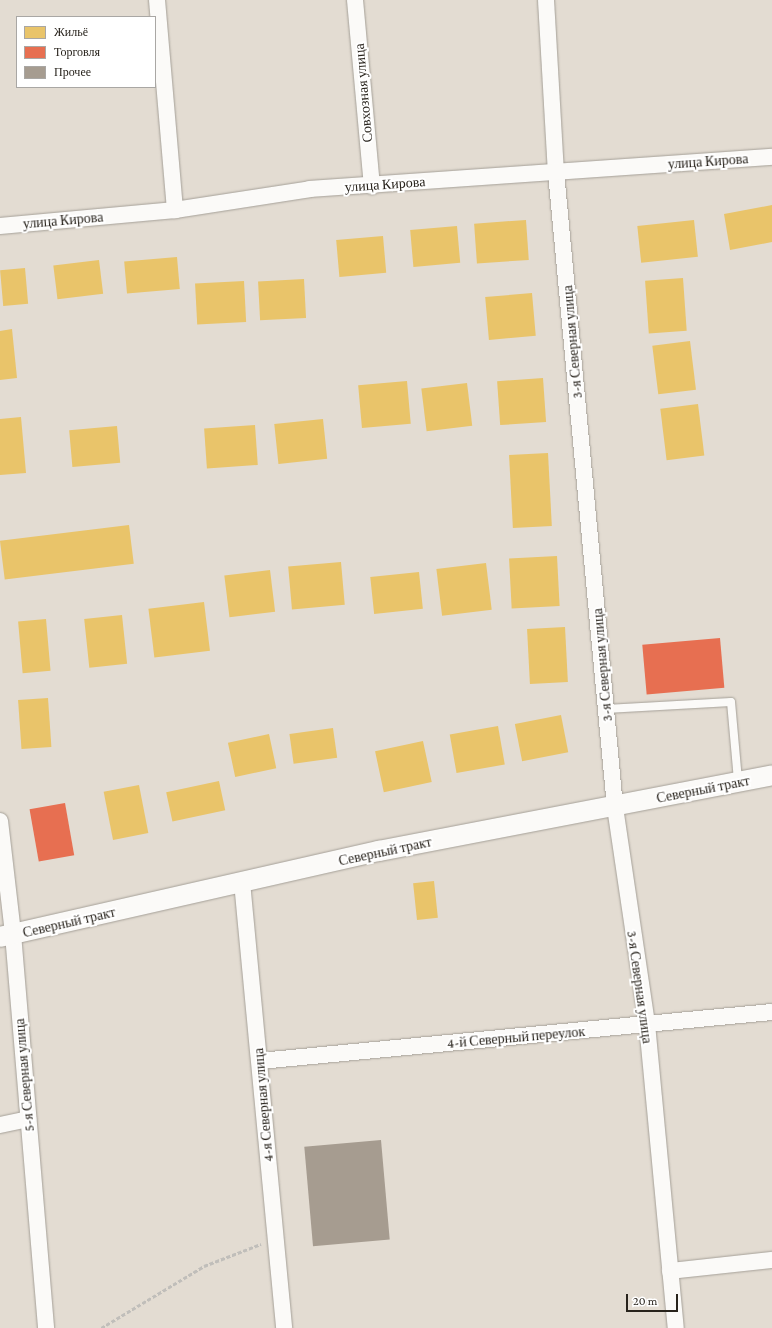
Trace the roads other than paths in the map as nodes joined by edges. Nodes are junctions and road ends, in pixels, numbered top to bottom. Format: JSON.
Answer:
{"nodes":[{"id":1,"x":156,"y":0,"type":"edge"},
{"id":2,"x":355,"y":0,"type":"edge"},
{"id":3,"x":546,"y":0,"type":"edge"},
{"id":4,"x":772,"y":156,"type":"edge"},
{"id":5,"x":556,"y":172,"type":"junction"},
{"id":6,"x":372,"y":186,"type":"junction"},
{"id":7,"x":175,"y":210,"type":"junction"},
{"id":8,"x":0,"y":226,"type":"edge"},
{"id":9,"x":606,"y":709,"type":"junction"},
{"id":10,"x":772,"y":775,"type":"edge"},
{"id":11,"x":739,"y":782,"type":"junction"},
{"id":12,"x":615,"y":806,"type":"junction"},
{"id":13,"x":0,"y":821,"type":"edge"},
{"id":14,"x":242,"y":882,"type":"junction"},
{"id":15,"x":7,"y":935,"type":"edge"},
{"id":16,"x":772,"y":1012,"type":"edge"},
{"id":17,"x":646,"y":1024,"type":"junction"},
{"id":18,"x":260,"y":1061,"type":"junction"},
{"id":19,"x":28,"y":1119,"type":"junction"},
{"id":20,"x":0,"y":1125,"type":"edge"},
{"id":21,"x":772,"y":1260,"type":"edge"},
{"id":22,"x":670,"y":1271,"type":"junction"},
{"id":23,"x":42,"y":1327,"type":"edge"},
{"id":24,"x":284,"y":1328,"type":"edge"},
{"id":25,"x":676,"y":1328,"type":"edge"}],
"edges":[{"from":1,"to":7,"type":"street"},
{"from":2,"to":6,"type":"street","name":"Совхозная улица"},
{"from":3,"to":5,"type":"street","name":"3-я Северная улица"},
{"from":4,"to":5,"type":"street","name":"улица Кирова"},
{"from":5,"to":6,"type":"street","name":"улица Кирова"},
{"from":5,"to":9,"type":"street","name":"3-я Северная улица"},
{"from":6,"to":7,"type":"street","name":"улица Кирова"},
{"from":7,"to":8,"type":"street","name":"улица Кирова"},
{"from":9,"to":11,"type":"lane"},
{"from":9,"to":12,"type":"street","name":"3-я Северная улица"},
{"from":10,"to":11,"type":"street","name":"Северный тракт"},
{"from":11,"to":12,"type":"street","name":"Северный тракт"},
{"from":12,"to":14,"type":"street","name":"Северный тракт"},
{"from":12,"to":17,"type":"street","name":"3-я Северная улица"},
{"from":13,"to":15,"type":"street","name":"5-я Северная улица"},
{"from":14,"to":15,"type":"street","name":"Северный тракт"},
{"from":14,"to":18,"type":"street","name":"4-я Северная улица"},
{"from":15,"to":19,"type":"street","name":"5-я Северная улица"},
{"from":16,"to":17,"type":"street","name":"4-й Северный переулок"},
{"from":17,"to":18,"type":"street","name":"4-й Северный переулок"},
{"from":17,"to":22,"type":"street","name":"3-я Северная улица"},
{"from":18,"to":24,"type":"street","name":"4-я Северная улица"},
{"from":19,"to":20,"type":"street"},
{"from":19,"to":23,"type":"street","name":"5-я Северная улица"},
{"from":21,"to":22,"type":"street"},
{"from":22,"to":25,"type":"street","name":"3-я Северная улица"}]}
